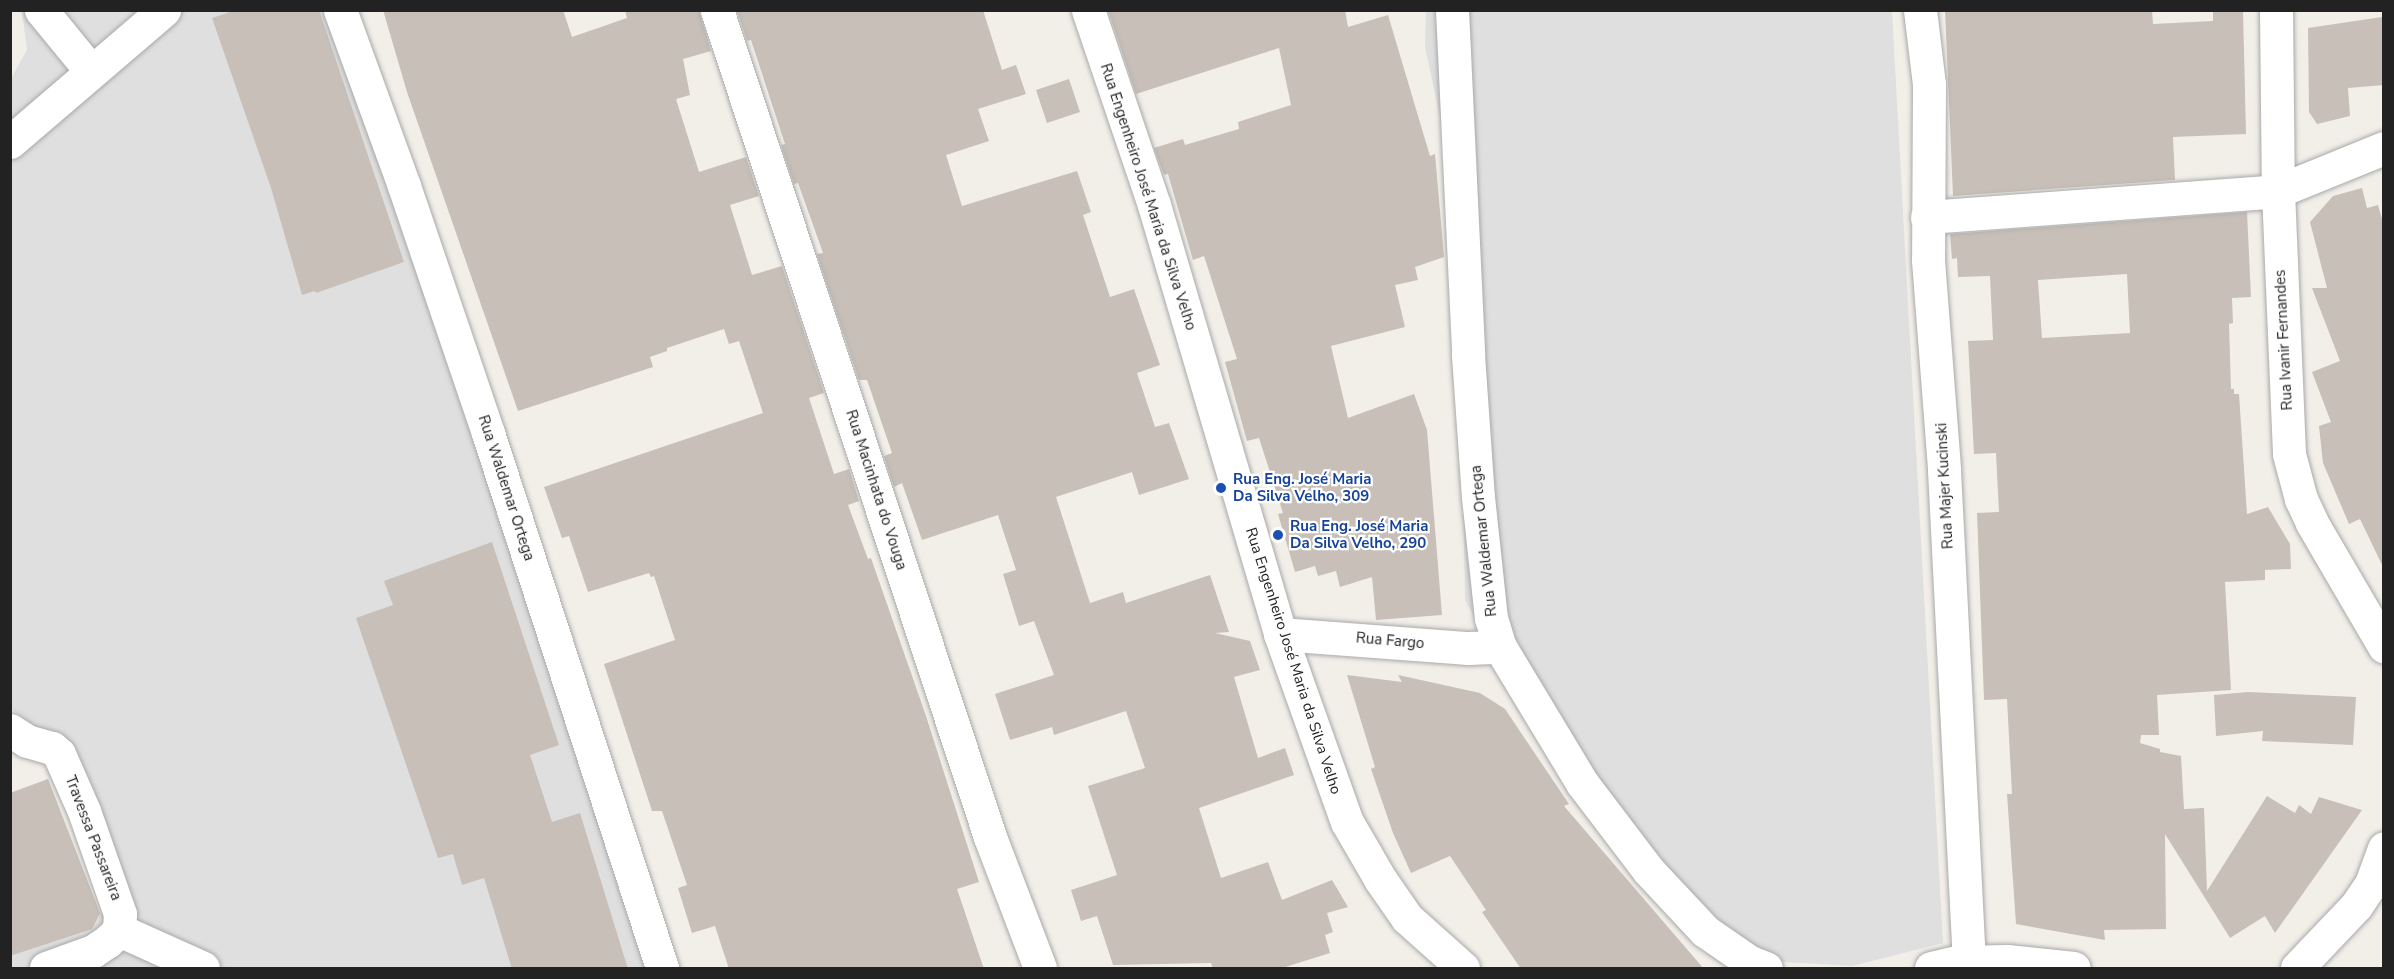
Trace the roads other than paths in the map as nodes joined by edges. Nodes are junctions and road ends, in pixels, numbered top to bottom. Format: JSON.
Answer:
{"nodes":[{"id":1,"x":40,"y":10,"type":"edge"},
{"id":2,"x":164,"y":10,"type":"edge"},
{"id":3,"x":340,"y":10,"type":"edge"},
{"id":4,"x":717,"y":10,"type":"edge"},
{"id":5,"x":1088,"y":10,"type":"edge"},
{"id":6,"x":1452,"y":10,"type":"edge"},
{"id":7,"x":1920,"y":10,"type":"edge"},
{"id":8,"x":2276,"y":10,"type":"edge"},
{"id":9,"x":91,"y":71,"type":"junction"},
{"id":10,"x":10,"y":142,"type":"edge"},
{"id":11,"x":2384,"y":148,"type":"edge"},
{"id":12,"x":2278,"y":191,"type":"junction"},
{"id":13,"x":1927,"y":217,"type":"junction"},
{"id":14,"x":1280,"y":634,"type":"junction"},
{"id":15,"x":2384,"y":646,"type":"edge"},
{"id":16,"x":1500,"y":647,"type":"junction"},
{"id":17,"x":16,"y":740,"type":"edge"},
{"id":18,"x":2384,"y":848,"type":"edge"},
{"id":19,"x":119,"y":930,"type":"junction"},
{"id":20,"x":1970,"y":962,"type":"junction"},
{"id":21,"x":1447,"y":966,"type":"edge"},
{"id":22,"x":46,"y":969,"type":"edge"},
{"id":23,"x":203,"y":969,"type":"edge"},
{"id":24,"x":662,"y":969,"type":"edge"},
{"id":25,"x":1040,"y":969,"type":"edge"},
{"id":26,"x":1766,"y":969,"type":"edge"},
{"id":27,"x":1931,"y":969,"type":"edge"},
{"id":28,"x":2074,"y":969,"type":"edge"},
{"id":29,"x":2297,"y":969,"type":"edge"}],
"edges":[{"from":1,"to":9,"type":"street"},
{"from":2,"to":9,"type":"street"},
{"from":3,"to":24,"type":"street","name":"Rua Waldemar Ortega"},
{"from":4,"to":25,"type":"street","name":"Rua Macinhata do Vouga"},
{"from":5,"to":14,"type":"street","name":"Rua Engenheiro José Maria da Silva Velho"},
{"from":6,"to":16,"type":"street","name":"Rua Waldemar Ortega"},
{"from":7,"to":13,"type":"street","name":"Rua Majer Kucinski"},
{"from":8,"to":12,"type":"street","name":"Rua Ivanir Fernandes"},
{"from":9,"to":10,"type":"street"},
{"from":11,"to":12,"type":"street"},
{"from":12,"to":13,"type":"street"},
{"from":12,"to":15,"type":"street","name":"Rua Ivanir Fernandes"},
{"from":13,"to":20,"type":"street","name":"Rua Majer Kucinski"},
{"from":14,"to":16,"type":"street","name":"Rua Fargo"},
{"from":14,"to":21,"type":"street","name":"Rua Engenheiro José Maria da Silva Velho"},
{"from":16,"to":26,"type":"street","name":"Rua Waldemar Ortega"},
{"from":17,"to":19,"type":"street","name":"Travessa Passareira"},
{"from":18,"to":29,"type":"street"},
{"from":19,"to":22,"type":"street"},
{"from":19,"to":23,"type":"street"},
{"from":20,"to":27,"type":"street"},
{"from":20,"to":28,"type":"street"}]}
